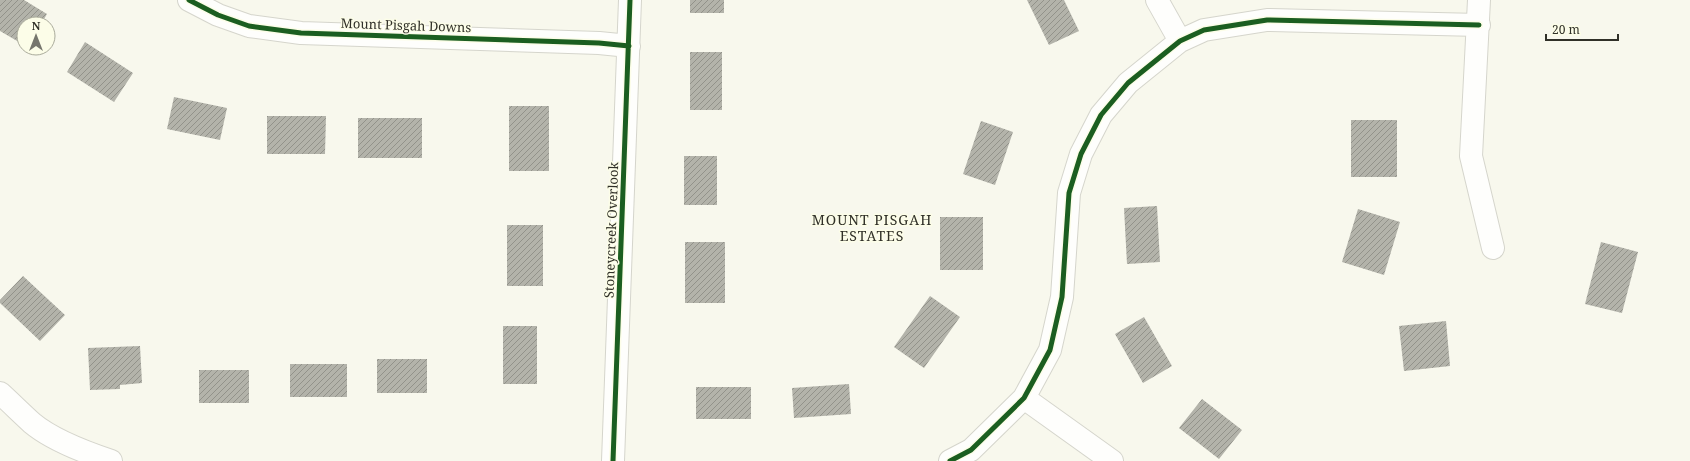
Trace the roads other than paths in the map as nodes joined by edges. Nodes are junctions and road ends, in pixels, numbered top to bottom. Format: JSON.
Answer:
{"nodes":[{"id":1,"x":189,"y":0,"type":"edge"},
{"id":2,"x":630,"y":0,"type":"edge"},
{"id":3,"x":1157,"y":0,"type":"edge"},
{"id":4,"x":1479,"y":0,"type":"edge"},
{"id":5,"x":1479,"y":25,"type":"junction"},
{"id":6,"x":1180,"y":41,"type":"junction"},
{"id":7,"x":629,"y":46,"type":"junction"},
{"id":8,"x":1493,"y":248,"type":"dead end"},
{"id":9,"x":0,"y":393,"type":"edge"},
{"id":10,"x":1024,"y":398,"type":"junction"},
{"id":11,"x":111,"y":461,"type":"edge"},
{"id":12,"x":613,"y":461,"type":"edge"},
{"id":13,"x":950,"y":461,"type":"edge"},
{"id":14,"x":1112,"y":461,"type":"edge"}],
"edges":[{"from":1,"to":7,"type":"street","name":"Mount Pisgah Downs"},
{"from":2,"to":7,"type":"street","name":"Stoneycreek Overlook"},
{"from":3,"to":6,"type":"street"},
{"from":4,"to":5,"type":"street"},
{"from":5,"to":6,"type":"street"},
{"from":5,"to":8,"type":"street"},
{"from":6,"to":10,"type":"street"},
{"from":7,"to":12,"type":"street","name":"Stoneycreek Overlook"},
{"from":9,"to":11,"type":"street"},
{"from":10,"to":13,"type":"street"},
{"from":10,"to":14,"type":"street"}]}
